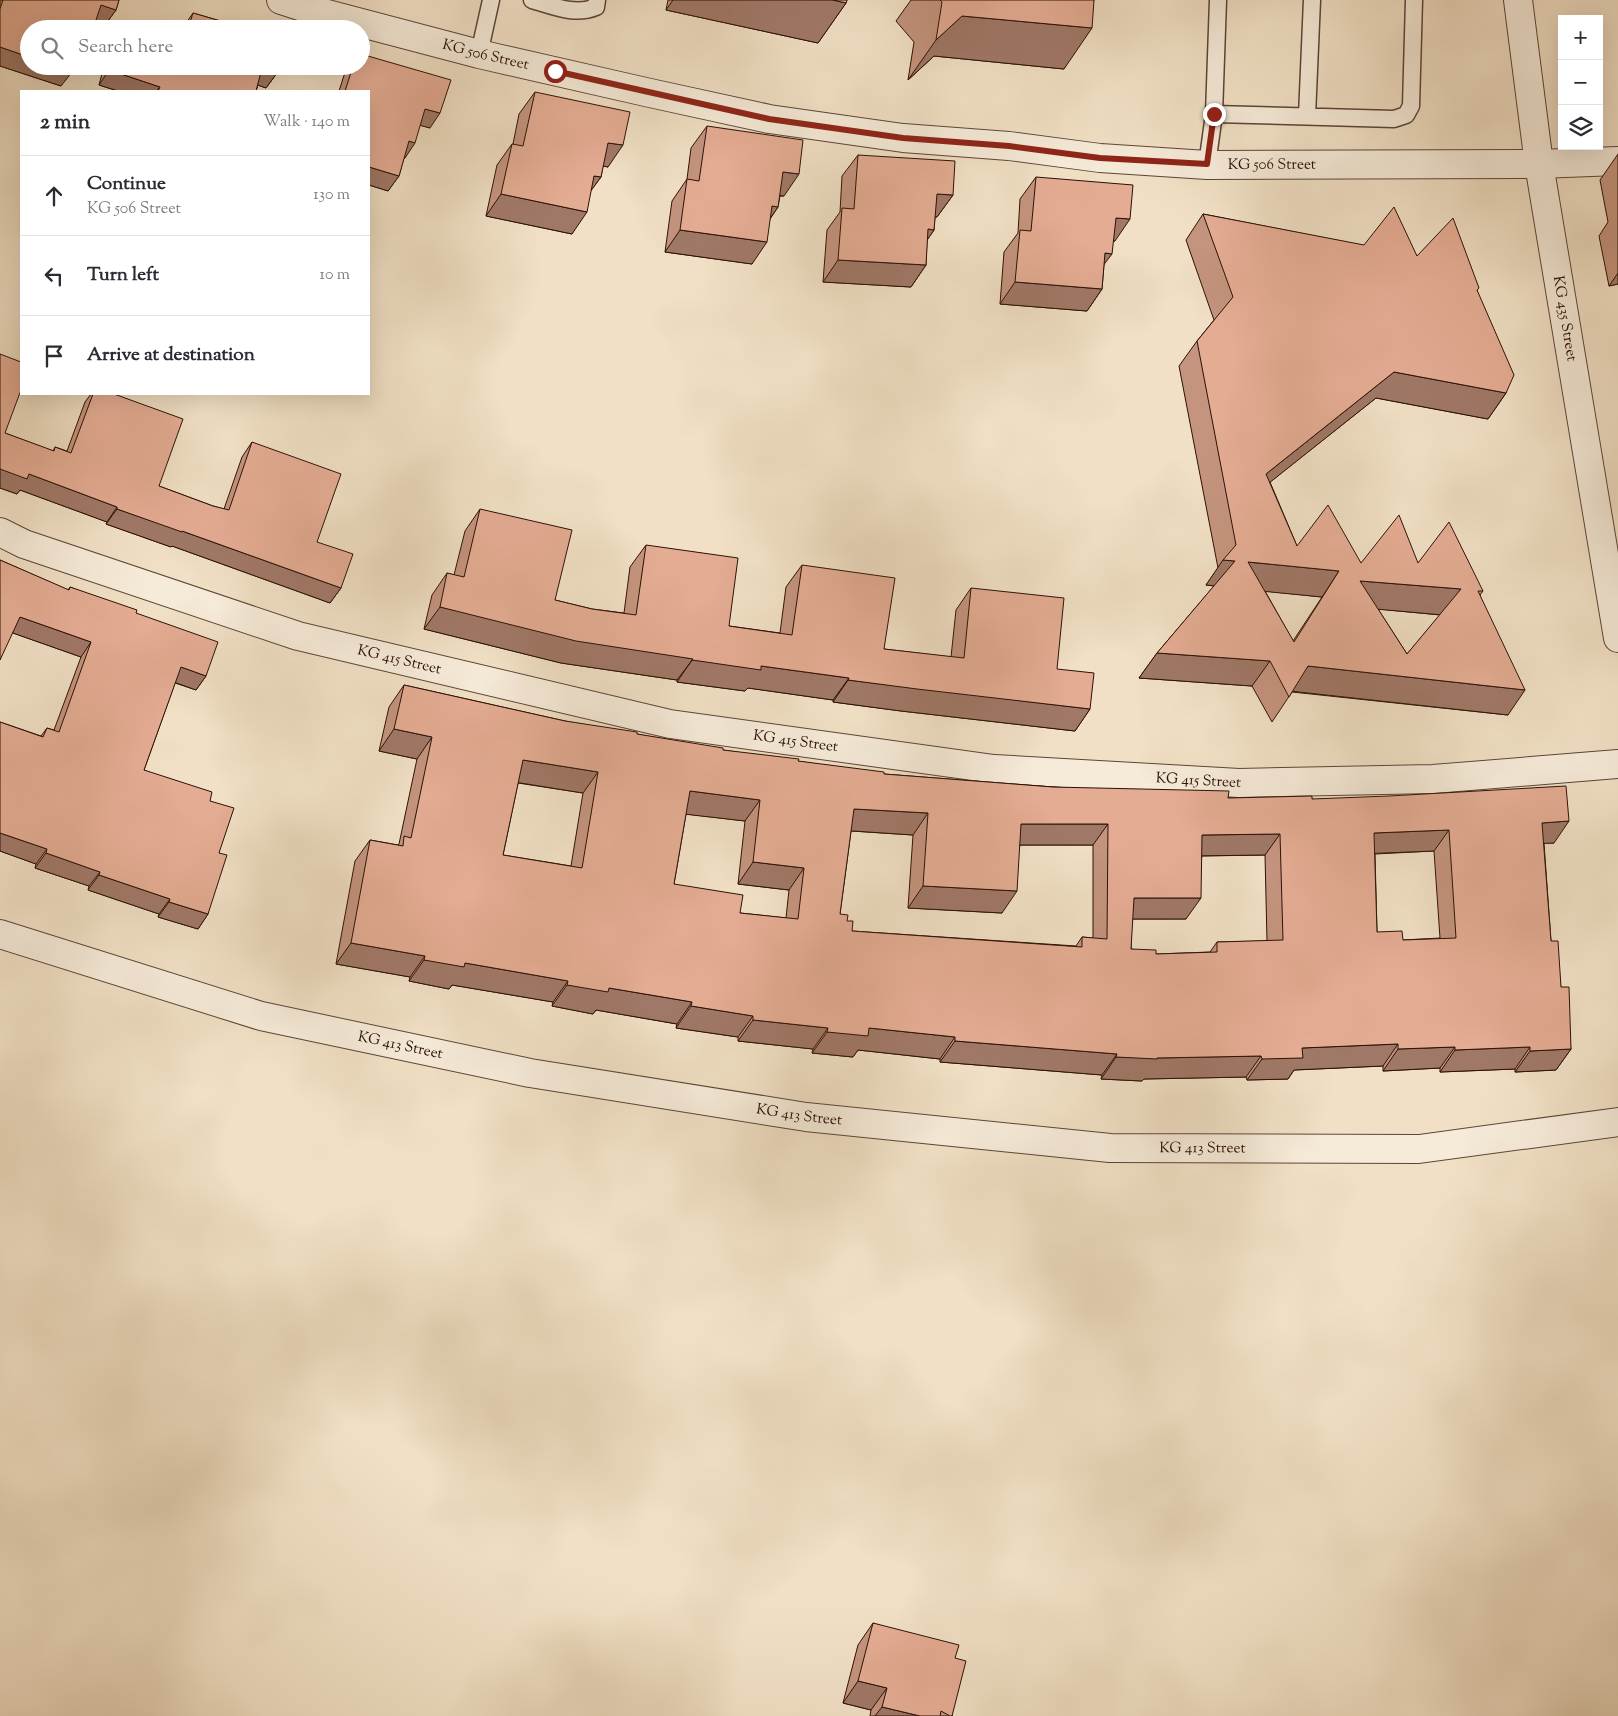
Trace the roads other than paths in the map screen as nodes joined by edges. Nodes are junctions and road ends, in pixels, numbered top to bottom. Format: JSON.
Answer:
{"nodes":[{"id":1,"x":281,"y":0,"type":"edge"},
{"id":2,"x":491,"y":0,"type":"edge"},
{"id":3,"x":532,"y":0,"type":"edge"},
{"id":4,"x":597,"y":0,"type":"edge"},
{"id":5,"x":1218,"y":0,"type":"edge"},
{"id":6,"x":1312,"y":0,"type":"edge"},
{"id":7,"x":1414,"y":0,"type":"edge"},
{"id":8,"x":1518,"y":0,"type":"edge"},
{"id":9,"x":350,"y":20,"type":"edge"},
{"id":10,"x":370,"y":25,"type":"edge"},
{"id":11,"x":479,"y":54,"type":"junction"},
{"id":12,"x":1214,"y":114,"type":"junction"},
{"id":13,"x":1308,"y":116,"type":"junction"},
{"id":14,"x":1618,"y":161,"type":"edge"},
{"id":15,"x":1207,"y":164,"type":"junction"},
{"id":16,"x":1539,"y":164,"type":"junction"},
{"id":17,"x":0,"y":532,"type":"edge"},
{"id":18,"x":1618,"y":638,"type":"edge"},
{"id":19,"x":1618,"y":764,"type":"edge"},
{"id":20,"x":0,"y":934,"type":"edge"},
{"id":21,"x":1618,"y":1122,"type":"edge"}],
"edges":[{"from":1,"to":9,"type":"street","name":"KG 506 Street"},
{"from":2,"to":11,"type":"lane"},
{"from":3,"to":4,"type":"lane"},
{"from":5,"to":12,"type":"lane"},
{"from":6,"to":13,"type":"lane"},
{"from":7,"to":13,"type":"lane"},
{"from":8,"to":16,"type":"street","name":"KG 435 Street"},
{"from":10,"to":11,"type":"street","name":"KG 506 Street"},
{"from":11,"to":15,"type":"street","name":"KG 506 Street"},
{"from":12,"to":13,"type":"lane"},
{"from":12,"to":15,"type":"lane"},
{"from":14,"to":16,"type":"street","name":"KG 506 Street"},
{"from":15,"to":16,"type":"street","name":"KG 506 Street"},
{"from":16,"to":18,"type":"street","name":"KG 435 Street"},
{"from":17,"to":19,"type":"street","name":"KG 415 Street"},
{"from":20,"to":21,"type":"street","name":"KG 413 Street"}]}
